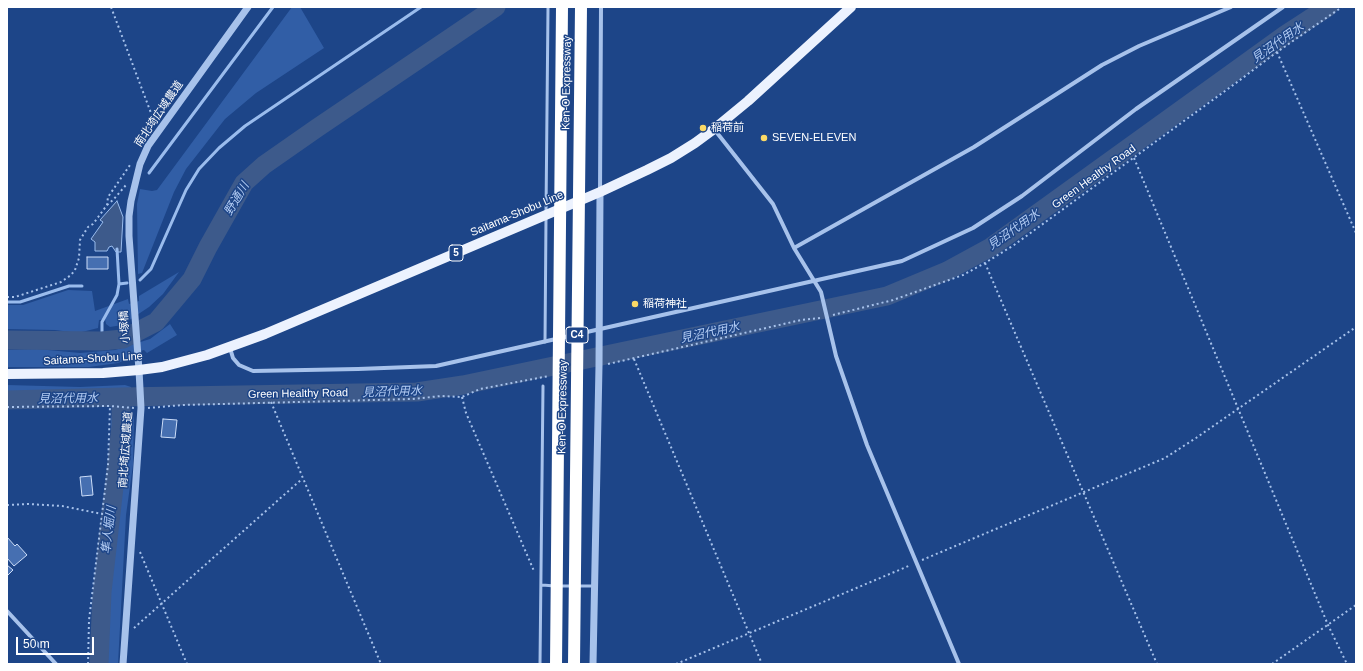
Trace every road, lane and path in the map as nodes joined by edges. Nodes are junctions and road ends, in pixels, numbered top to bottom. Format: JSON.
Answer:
{"nodes":[{"id":1,"x":110,"y":7,"type":"edge"},
{"id":2,"x":248,"y":7,"type":"edge"},
{"id":3,"x":562,"y":7,"type":"edge"},
{"id":4,"x":580,"y":7,"type":"edge"},
{"id":5,"x":601,"y":7,"type":"edge"},
{"id":6,"x":851,"y":7,"type":"edge"},
{"id":7,"x":1231,"y":7,"type":"edge"},
{"id":8,"x":1283,"y":7,"type":"edge"},
{"id":9,"x":1342,"y":7,"type":"edge"},
{"id":10,"x":548,"y":8,"type":"edge"},
{"id":11,"x":1276,"y":52,"type":"junction"},
{"id":12,"x":154,"y":120,"type":"junction"},
{"id":13,"x":162,"y":126,"type":"junction"},
{"id":14,"x":714,"y":129,"type":"junction"},
{"id":15,"x":146,"y":133,"type":"dead end"},
{"id":16,"x":1134,"y":158,"type":"junction"},
{"id":17,"x":131,"y":163,"type":"dead end"},
{"id":18,"x":135,"y":179,"type":"junction"},
{"id":19,"x":600,"y":192,"type":"junction"},
{"id":20,"x":107,"y":205,"type":"junction"},
{"id":21,"x":546,"y":214,"type":"junction"},
{"id":22,"x":1356,"y":233,"type":"edge"},
{"id":23,"x":794,"y":248,"type":"junction"},
{"id":24,"x":985,"y":263,"type":"junction"},
{"id":25,"x":816,"y":282,"type":"junction"},
{"id":26,"x":7,"y":297,"type":"edge"},
{"id":27,"x":134,"y":298,"type":"joint"},
{"id":28,"x":832,"y":315,"type":"dead end"},
{"id":29,"x":820,"y":318,"type":"dead end"},
{"id":30,"x":1356,"y":327,"type":"edge"},
{"id":31,"x":599,"y":330,"type":"junction"},
{"id":32,"x":544,"y":342,"type":"junction"},
{"id":33,"x":230,"y":348,"type":"junction"},
{"id":34,"x":635,"y":358,"type":"junction"},
{"id":35,"x":606,"y":364,"type":"dead end"},
{"id":36,"x":139,"y":370,"type":"junction"},
{"id":37,"x":7,"y":374,"type":"edge"},
{"id":38,"x":552,"y":375,"type":"dead end"},
{"id":39,"x":543,"y":386,"type":"dead end"},
{"id":40,"x":462,"y":396,"type":"junction"},
{"id":41,"x":271,"y":402,"type":"junction"},
{"id":42,"x":110,"y":406,"type":"junction"},
{"id":43,"x":7,"y":407,"type":"edge"},
{"id":44,"x":140,"y":407,"type":"junction"},
{"id":45,"x":1238,"y":409,"type":"junction"},
{"id":46,"x":302,"y":479,"type":"junction"},
{"id":47,"x":1082,"y":493,"type":"junction"},
{"id":48,"x":7,"y":505,"type":"edge"},
{"id":49,"x":102,"y":514,"type":"junction"},
{"id":50,"x":140,"y":552,"type":"dead end"},
{"id":51,"x":915,"y":563,"type":"junction"},
{"id":52,"x":542,"y":586,"type":"junction"},
{"id":53,"x":594,"y":586,"type":"junction"},
{"id":54,"x":161,"y":604,"type":"junction"},
{"id":55,"x":1356,"y":605,"type":"edge"},
{"id":56,"x":7,"y":611,"type":"edge"},
{"id":57,"x":1328,"y":625,"type":"junction"},
{"id":58,"x":749,"y":633,"type":"junction"},
{"id":59,"x":124,"y":636,"type":"junction"},
{"id":60,"x":56,"y":664,"type":"edge"},
{"id":61,"x":88,"y":664,"type":"edge"},
{"id":62,"x":123,"y":664,"type":"edge"},
{"id":63,"x":187,"y":664,"type":"edge"},
{"id":64,"x":381,"y":664,"type":"edge"},
{"id":65,"x":540,"y":664,"type":"edge"},
{"id":66,"x":556,"y":664,"type":"edge"},
{"id":67,"x":574,"y":664,"type":"edge"},
{"id":68,"x":593,"y":664,"type":"edge"},
{"id":69,"x":676,"y":664,"type":"edge"},
{"id":70,"x":762,"y":664,"type":"edge"},
{"id":71,"x":958,"y":664,"type":"edge"},
{"id":72,"x":1157,"y":664,"type":"edge"},
{"id":73,"x":1272,"y":664,"type":"edge"},
{"id":74,"x":1347,"y":664,"type":"edge"}],
"edges":[{"from":1,"to":12,"type":"path"},
{"from":2,"to":13,"type":"street","name":"南北埼広域農道"},
{"from":3,"to":66,"type":"highway","name":"Ken-O Expressway","number":"C4","bridge":true},
{"from":4,"to":67,"type":"highway","name":"Ken-O Expressway","number":"C4","bridge":true},
{"from":5,"to":19,"type":"street"},
{"from":6,"to":14,"type":"main road","name":"Saitama-Shobu Line","number":"5"},
{"from":7,"to":23,"type":"street"},
{"from":8,"to":25,"type":"street"},
{"from":9,"to":11,"type":"path","name":"Green Healthy Road"},
{"from":10,"to":21,"type":"lane"},
{"from":11,"to":16,"type":"path","name":"Green Healthy Road"},
{"from":11,"to":22,"type":"path"},
{"from":12,"to":13,"type":"path"},
{"from":12,"to":15,"type":"path"},
{"from":13,"to":18,"type":"street","name":"南北埼広域農道"},
{"from":14,"to":19,"type":"main road","name":"Saitama-Shobu Line","number":"5"},
{"from":14,"to":23,"type":"street"},
{"from":16,"to":24,"type":"path","name":"Green Healthy Road"},
{"from":16,"to":45,"type":"path"},
{"from":17,"to":20,"type":"path"},
{"from":18,"to":20,"type":"path"},
{"from":18,"to":27,"type":"street","name":"南北埼広域農道"},
{"from":19,"to":21,"type":"main road","name":"Saitama-Shobu Line","number":"5"},
{"from":19,"to":31,"type":"street"},
{"from":20,"to":26,"type":"path"},
{"from":21,"to":32,"type":"lane"},
{"from":21,"to":33,"type":"main road","name":"Saitama-Shobu Line","number":"5"},
{"from":23,"to":25,"type":"street"},
{"from":24,"to":28,"type":"path","name":"Green Healthy Road"},
{"from":24,"to":47,"type":"path"},
{"from":25,"to":31,"type":"street"},
{"from":25,"to":51,"type":"street"},
{"from":27,"to":36,"type":"street","name":"小塚橋"},
{"from":29,"to":34,"type":"path"},
{"from":30,"to":45,"type":"path"},
{"from":31,"to":32,"type":"street"},
{"from":31,"to":53,"type":"street"},
{"from":32,"to":33,"type":"street"},
{"from":33,"to":36,"type":"main road","name":"Saitama-Shobu Line","number":"5"},
{"from":34,"to":35,"type":"path"},
{"from":34,"to":58,"type":"path"},
{"from":36,"to":37,"type":"main road","name":"Saitama-Shobu Line","number":"5"},
{"from":36,"to":44,"type":"street","name":"南北埼広域農道"},
{"from":38,"to":40,"type":"path","name":"Green Healthy Road"},
{"from":39,"to":52,"type":"lane"},
{"from":40,"to":41,"type":"path","name":"Green Healthy Road"},
{"from":40,"to":52,"type":"path"},
{"from":41,"to":44,"type":"path","name":"Green Healthy Road"},
{"from":41,"to":46,"type":"path"},
{"from":42,"to":43,"type":"path","name":"Green Healthy Road"},
{"from":42,"to":44,"type":"path","name":"Green Healthy Road"},
{"from":42,"to":49,"type":"path"},
{"from":44,"to":59,"type":"street","name":"南北埼広域農道"},
{"from":45,"to":47,"type":"path"},
{"from":45,"to":57,"type":"path"},
{"from":46,"to":54,"type":"path"},
{"from":46,"to":64,"type":"path"},
{"from":47,"to":51,"type":"path"},
{"from":47,"to":72,"type":"path"},
{"from":48,"to":49,"type":"path"},
{"from":49,"to":61,"type":"path"},
{"from":50,"to":54,"type":"path"},
{"from":51,"to":58,"type":"path"},
{"from":51,"to":71,"type":"street"},
{"from":52,"to":53,"type":"lane"},
{"from":52,"to":65,"type":"lane"},
{"from":53,"to":68,"type":"street"},
{"from":54,"to":59,"type":"path"},
{"from":54,"to":63,"type":"path"},
{"from":55,"to":57,"type":"path"},
{"from":56,"to":60,"type":"street"},
{"from":57,"to":73,"type":"path"},
{"from":57,"to":74,"type":"path"},
{"from":58,"to":69,"type":"path"},
{"from":58,"to":70,"type":"path"},
{"from":59,"to":62,"type":"street","name":"南北埼広域農道"}]}
